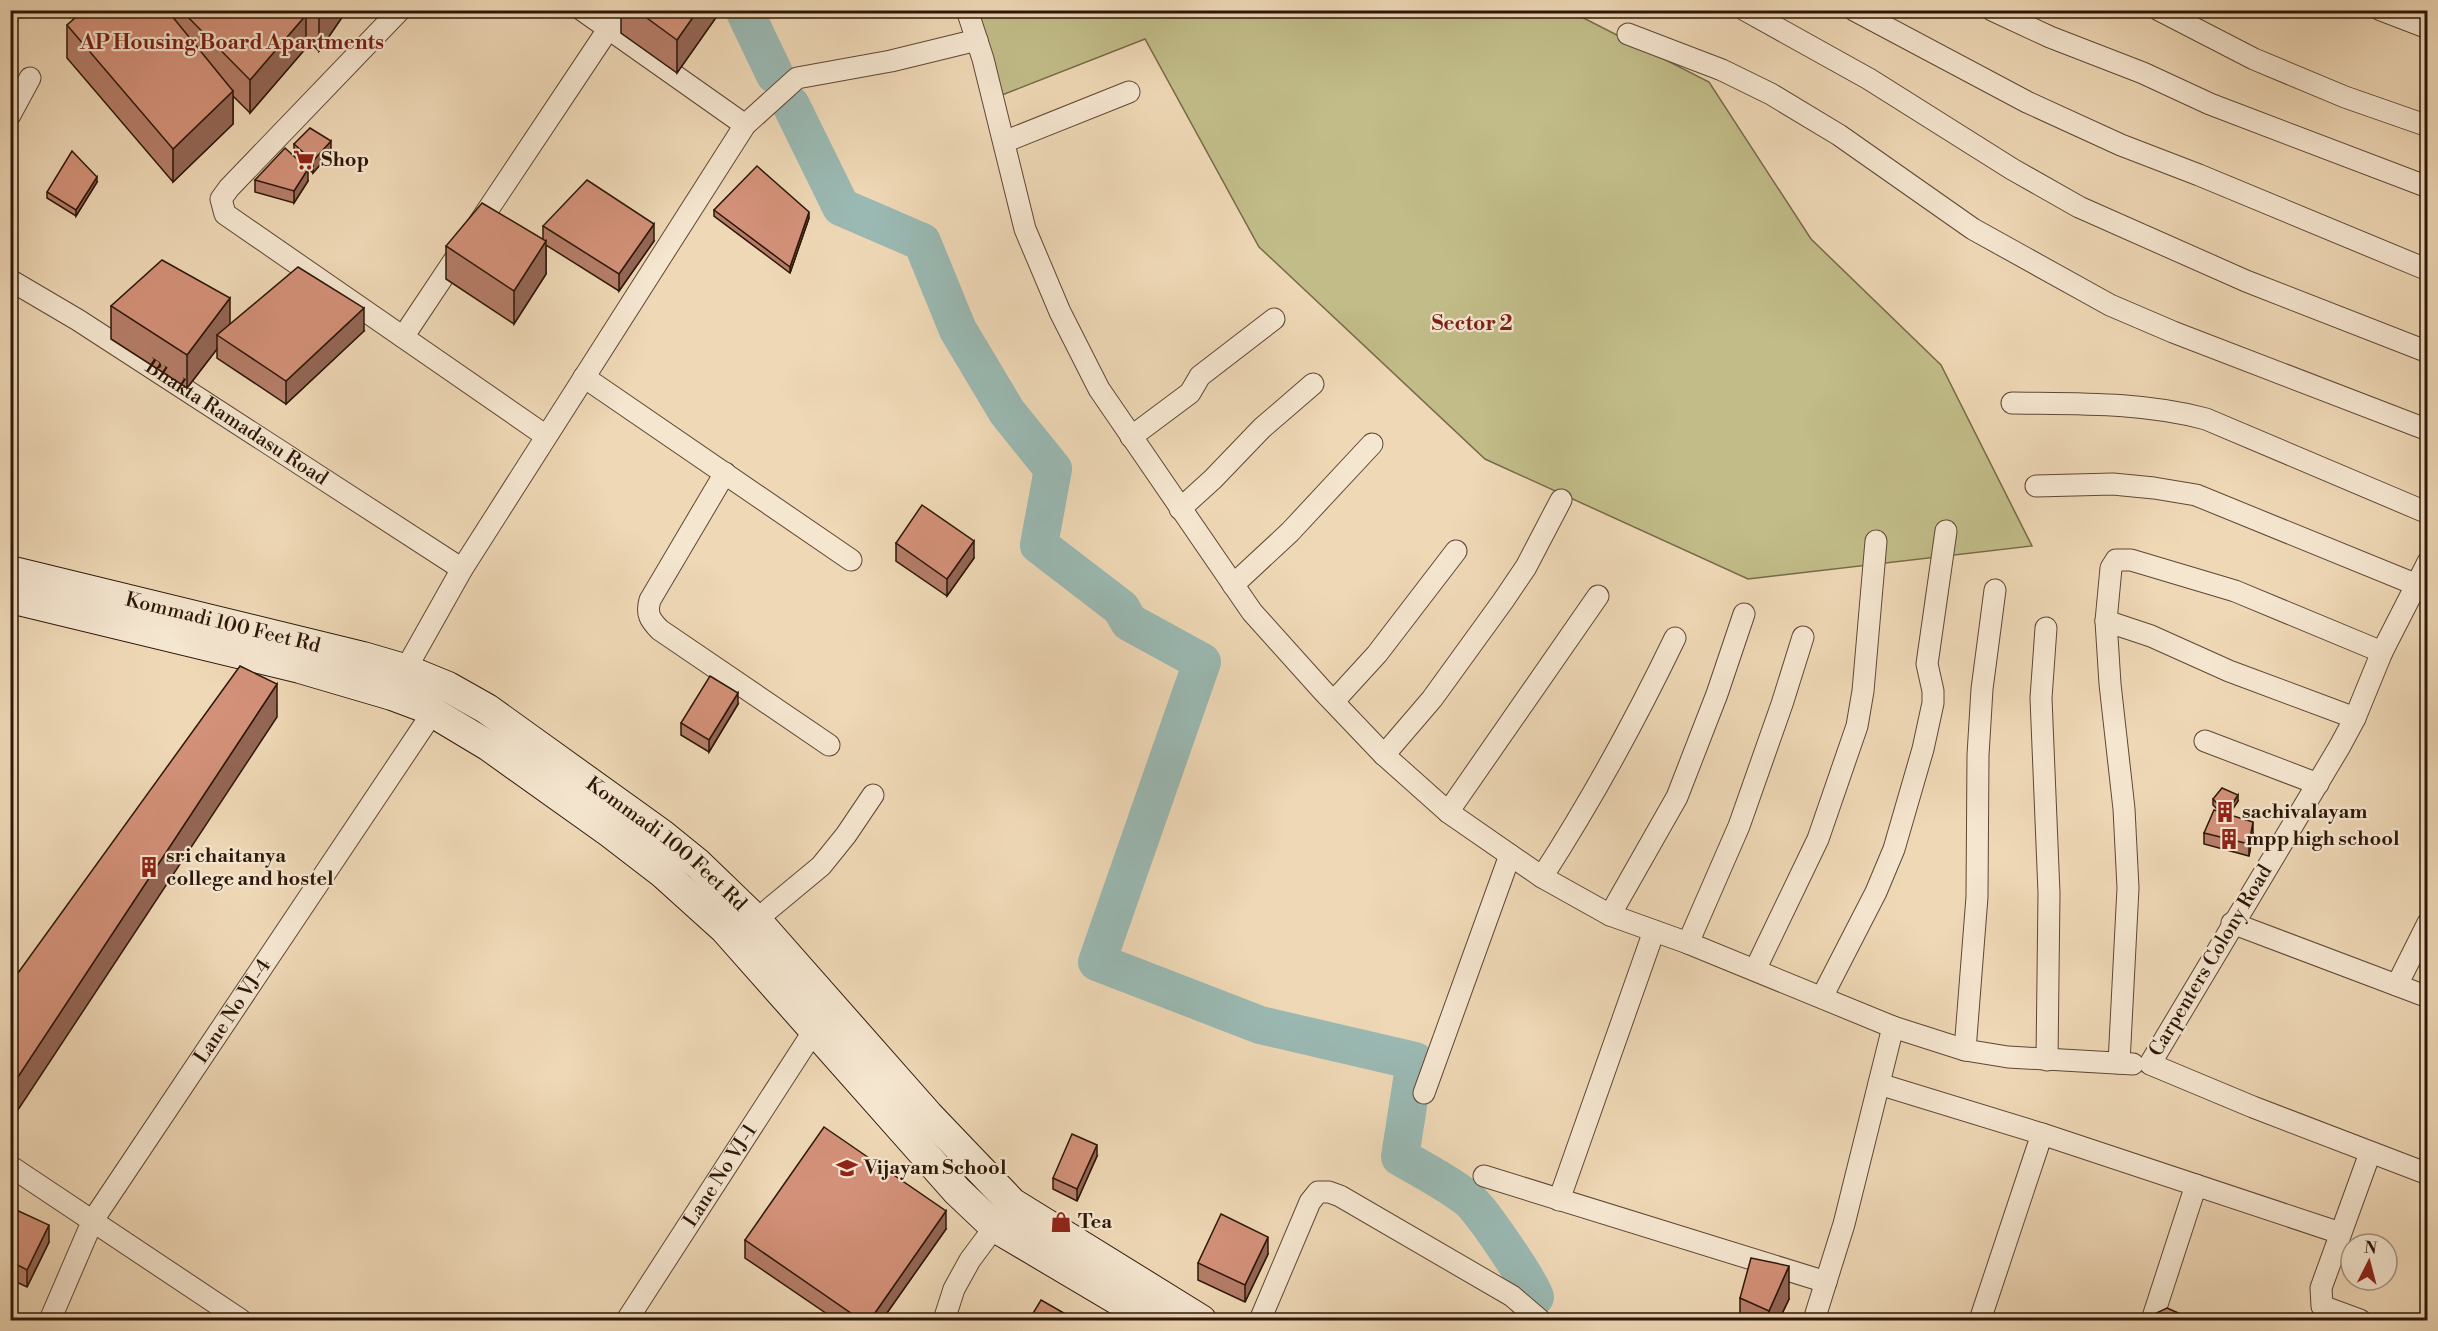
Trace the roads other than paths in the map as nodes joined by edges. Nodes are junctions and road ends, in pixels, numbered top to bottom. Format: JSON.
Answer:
{"nodes":[{"id":1,"x":400,"y":10,"type":"edge"},
{"id":2,"x":582,"y":10,"type":"edge"},
{"id":3,"x":621,"y":10,"type":"edge"},
{"id":4,"x":967,"y":10,"type":"edge"},
{"id":5,"x":1745,"y":10,"type":"edge"},
{"id":6,"x":1854,"y":10,"type":"edge"},
{"id":7,"x":1992,"y":10,"type":"edge"},
{"id":8,"x":2159,"y":10,"type":"edge"},
{"id":9,"x":2391,"y":12,"type":"edge"},
{"id":10,"x":2427,"y":28,"type":"edge"},
{"id":11,"x":609,"y":29,"type":"junction"},
{"id":12,"x":1628,"y":34,"type":"dead end"},
{"id":13,"x":976,"y":39,"type":"junction"},
{"id":14,"x":30,"y":78,"type":"dead end"},
{"id":15,"x":1129,"y":92,"type":"dead end"},
{"id":16,"x":10,"y":115,"type":"edge"},
{"id":17,"x":745,"y":125,"type":"junction"},
{"id":18,"x":2427,"y":126,"type":"edge"},
{"id":19,"x":1004,"y":142,"type":"junction"},
{"id":20,"x":2427,"y":188,"type":"edge"},
{"id":21,"x":2427,"y":270,"type":"edge"},
{"id":22,"x":10,"y":280,"type":"edge"},
{"id":23,"x":1274,"y":319,"type":"dead end"},
{"id":24,"x":403,"y":337,"type":"junction"},
{"id":25,"x":2427,"y":352,"type":"edge"},
{"id":26,"x":584,"y":376,"type":"junction"},
{"id":27,"x":1314,"y":384,"type":"dead end"},
{"id":28,"x":2012,"y":404,"type":"dead end"},
{"id":29,"x":2427,"y":430,"type":"edge"},
{"id":30,"x":546,"y":436,"type":"junction"},
{"id":31,"x":1131,"y":437,"type":"junction"},
{"id":32,"x":1371,"y":444,"type":"dead end"},
{"id":33,"x":724,"y":473,"type":"junction"},
{"id":34,"x":2036,"y":486,"type":"dead end"},
{"id":35,"x":1561,"y":500,"type":"dead end"},
{"id":36,"x":1180,"y":509,"type":"junction"},
{"id":37,"x":2427,"y":513,"type":"edge"},
{"id":38,"x":1946,"y":531,"type":"dead end"},
{"id":39,"x":1876,"y":541,"type":"dead end"},
{"id":40,"x":1456,"y":551,"type":"dead end"},
{"id":41,"x":851,"y":560,"type":"dead end"},
{"id":42,"x":2427,"y":562,"type":"edge"},
{"id":43,"x":462,"y":569,"type":"junction"},
{"id":44,"x":10,"y":571,"type":"edge"},
{"id":45,"x":1233,"y":585,"type":"junction"},
{"id":46,"x":2418,"y":585,"type":"junction"},
{"id":47,"x":1995,"y":590,"type":"dead end"},
{"id":48,"x":1598,"y":596,"type":"dead end"},
{"id":49,"x":10,"y":598,"type":"edge"},
{"id":50,"x":1744,"y":614,"type":"dead end"},
{"id":51,"x":2106,"y":621,"type":"junction"},
{"id":52,"x":2046,"y":628,"type":"dead end"},
{"id":53,"x":1803,"y":637,"type":"dead end"},
{"id":54,"x":1675,"y":638,"type":"dead end"},
{"id":55,"x":2382,"y":652,"type":"junction"},
{"id":56,"x":398,"y":682,"type":"junction"},
{"id":57,"x":1334,"y":701,"type":"junction"},
{"id":58,"x":434,"y":712,"type":"junction"},
{"id":59,"x":2355,"y":718,"type":"junction"},
{"id":60,"x":2205,"y":741,"type":"dead end"},
{"id":61,"x":829,"y":745,"type":"dead end"},
{"id":62,"x":1384,"y":755,"type":"junction"},
{"id":63,"x":2318,"y":784,"type":"junction"},
{"id":64,"x":873,"y":795,"type":"dead end"},
{"id":65,"x":1448,"y":812,"type":"junction"},
{"id":66,"x":1510,"y":855,"type":"junction"},
{"id":67,"x":1542,"y":877,"type":"junction"},
{"id":68,"x":1611,"y":915,"type":"junction"},
{"id":69,"x":756,"y":920,"type":"junction"},
{"id":70,"x":2232,"y":923,"type":"junction"},
{"id":71,"x":2427,"y":923,"type":"edge"},
{"id":72,"x":1654,"y":931,"type":"junction"},
{"id":73,"x":1688,"y":943,"type":"junction"},
{"id":74,"x":1755,"y":970,"type":"junction"},
{"id":75,"x":2397,"y":985,"type":"junction"},
{"id":76,"x":2427,"y":997,"type":"edge"},
{"id":77,"x":1822,"y":998,"type":"junction"},
{"id":78,"x":1893,"y":1027,"type":"junction"},
{"id":79,"x":815,"y":1029,"type":"junction"},
{"id":80,"x":1965,"y":1050,"type":"junction"},
{"id":81,"x":2047,"y":1060,"type":"junction"},
{"id":82,"x":2119,"y":1063,"type":"junction"},
{"id":83,"x":2150,"y":1064,"type":"junction"},
{"id":84,"x":1879,"y":1084,"type":"junction"},
{"id":85,"x":1424,"y":1093,"type":"dead end"},
{"id":86,"x":2042,"y":1134,"type":"junction"},
{"id":87,"x":2370,"y":1153,"type":"junction"},
{"id":88,"x":10,"y":1166,"type":"edge"},
{"id":89,"x":2427,"y":1174,"type":"edge"},
{"id":90,"x":1484,"y":1176,"type":"dead end"},
{"id":91,"x":2196,"y":1185,"type":"junction"},
{"id":92,"x":1559,"y":1200,"type":"junction"},
{"id":93,"x":1003,"y":1215,"type":"junction"},
{"id":94,"x":93,"y":1220,"type":"junction"},
{"id":95,"x":2340,"y":1232,"type":"edge"},
{"id":96,"x":2339,"y":1233,"type":"edge"},
{"id":97,"x":2339,"y":1236,"type":"edge"},
{"id":98,"x":1826,"y":1282,"type":"junction"},
{"id":99,"x":50,"y":1320,"type":"edge"},
{"id":100,"x":241,"y":1320,"type":"edge"},
{"id":101,"x":627,"y":1320,"type":"edge"},
{"id":102,"x":944,"y":1320,"type":"edge"},
{"id":103,"x":1152,"y":1320,"type":"edge"},
{"id":104,"x":1201,"y":1320,"type":"edge"},
{"id":105,"x":1260,"y":1320,"type":"edge"},
{"id":106,"x":1540,"y":1320,"type":"edge"},
{"id":107,"x":1814,"y":1320,"type":"edge"},
{"id":108,"x":1980,"y":1320,"type":"edge"},
{"id":109,"x":2152,"y":1320,"type":"edge"},
{"id":110,"x":2360,"y":1320,"type":"edge"}],
"edges":[{"from":1,"to":24,"type":"street"},
{"from":2,"to":11,"type":"street"},
{"from":3,"to":11,"type":"street"},
{"from":4,"to":13,"type":"street"},
{"from":5,"to":25,"type":"street"},
{"from":6,"to":21,"type":"street"},
{"from":7,"to":20,"type":"street"},
{"from":8,"to":18,"type":"street"},
{"from":9,"to":10,"type":"street"},
{"from":11,"to":17,"type":"street"},
{"from":11,"to":24,"type":"street"},
{"from":12,"to":29,"type":"street"},
{"from":13,"to":17,"type":"street"},
{"from":13,"to":19,"type":"street"},
{"from":14,"to":16,"type":"street"},
{"from":15,"to":19,"type":"street"},
{"from":17,"to":26,"type":"street"},
{"from":19,"to":31,"type":"street"},
{"from":22,"to":43,"type":"street","name":"Bhakta Ramadasu Road"},
{"from":23,"to":31,"type":"street"},
{"from":24,"to":30,"type":"street"},
{"from":26,"to":30,"type":"street"},
{"from":26,"to":33,"type":"street"},
{"from":27,"to":36,"type":"street"},
{"from":28,"to":37,"type":"street"},
{"from":30,"to":43,"type":"street"},
{"from":31,"to":36,"type":"street"},
{"from":32,"to":45,"type":"street"},
{"from":33,"to":41,"type":"street"},
{"from":33,"to":61,"type":"street"},
{"from":34,"to":46,"type":"street"},
{"from":35,"to":62,"type":"street"},
{"from":36,"to":45,"type":"street"},
{"from":38,"to":77,"type":"street"},
{"from":39,"to":74,"type":"street"},
{"from":40,"to":57,"type":"street"},
{"from":42,"to":46,"type":"street","name":"Carpenters Colony Road"},
{"from":43,"to":56,"type":"street"},
{"from":44,"to":56,"type":"main road","name":"Kommadi 100 Feet Rd"},
{"from":45,"to":57,"type":"street"},
{"from":46,"to":55,"type":"street","name":"Carpenters Colony Road"},
{"from":47,"to":80,"type":"street"},
{"from":48,"to":65,"type":"street"},
{"from":49,"to":56,"type":"main road","name":"Kommadi 100 Feet Rd"},
{"from":50,"to":68,"type":"street"},
{"from":51,"to":55,"type":"street"},
{"from":51,"to":59,"type":"street"},
{"from":51,"to":82,"type":"street"},
{"from":52,"to":81,"type":"street"},
{"from":53,"to":73,"type":"street"},
{"from":54,"to":67,"type":"street"},
{"from":55,"to":59,"type":"street","name":"Carpenters Colony Road"},
{"from":56,"to":58,"type":"main road","name":"Kommadi 100 Feet Rd"},
{"from":56,"to":69,"type":"main road","name":"Kommadi 100 Feet Rd"},
{"from":57,"to":62,"type":"street"},
{"from":58,"to":79,"type":"main road","name":"Kommadi 100 Feet Rd"},
{"from":58,"to":94,"type":"street","name":"Lane No VJ-4"},
{"from":59,"to":63,"type":"street","name":"Carpenters Colony Road"},
{"from":60,"to":63,"type":"street"},
{"from":62,"to":65,"type":"street"},
{"from":63,"to":70,"type":"street","name":"Carpenters Colony Road"},
{"from":64,"to":69,"type":"street"},
{"from":65,"to":66,"type":"street"},
{"from":66,"to":67,"type":"street"},
{"from":66,"to":85,"type":"street"},
{"from":67,"to":68,"type":"street"},
{"from":68,"to":72,"type":"street"},
{"from":69,"to":93,"type":"main road","name":"Kommadi 100 Feet Rd"},
{"from":70,"to":75,"type":"street"},
{"from":70,"to":83,"type":"street","name":"Carpenters Colony Road"},
{"from":71,"to":75,"type":"street"},
{"from":72,"to":73,"type":"street"},
{"from":72,"to":92,"type":"street"},
{"from":73,"to":74,"type":"street"},
{"from":74,"to":77,"type":"street"},
{"from":75,"to":76,"type":"street"},
{"from":77,"to":78,"type":"street"},
{"from":78,"to":80,"type":"street"},
{"from":78,"to":84,"type":"street"},
{"from":79,"to":93,"type":"main road","name":"Kommadi 100 Feet Rd"},
{"from":79,"to":101,"type":"street","name":"Lane No VJ-1"},
{"from":80,"to":81,"type":"street"},
{"from":81,"to":82,"type":"street"},
{"from":82,"to":83,"type":"street"},
{"from":83,"to":87,"type":"street","name":"Carpenters Colony Road"},
{"from":84,"to":86,"type":"street"},
{"from":84,"to":98,"type":"street"},
{"from":86,"to":91,"type":"street"},
{"from":86,"to":108,"type":"street"},
{"from":87,"to":89,"type":"street","name":"Carpenters Colony Road"},
{"from":87,"to":95,"type":"street"},
{"from":88,"to":94,"type":"street"},
{"from":90,"to":92,"type":"street"},
{"from":91,"to":96,"type":"street"},
{"from":91,"to":109,"type":"street"},
{"from":92,"to":98,"type":"street"},
{"from":93,"to":102,"type":"street"},
{"from":93,"to":103,"type":"main road"},
{"from":93,"to":104,"type":"main road","name":"Kommadi 100 Feet Rd"},
{"from":94,"to":99,"type":"street","name":"Lane No VJ-4"},
{"from":94,"to":100,"type":"street"},
{"from":97,"to":110,"type":"street"},
{"from":98,"to":107,"type":"street"},
{"from":105,"to":106,"type":"street"}]}
